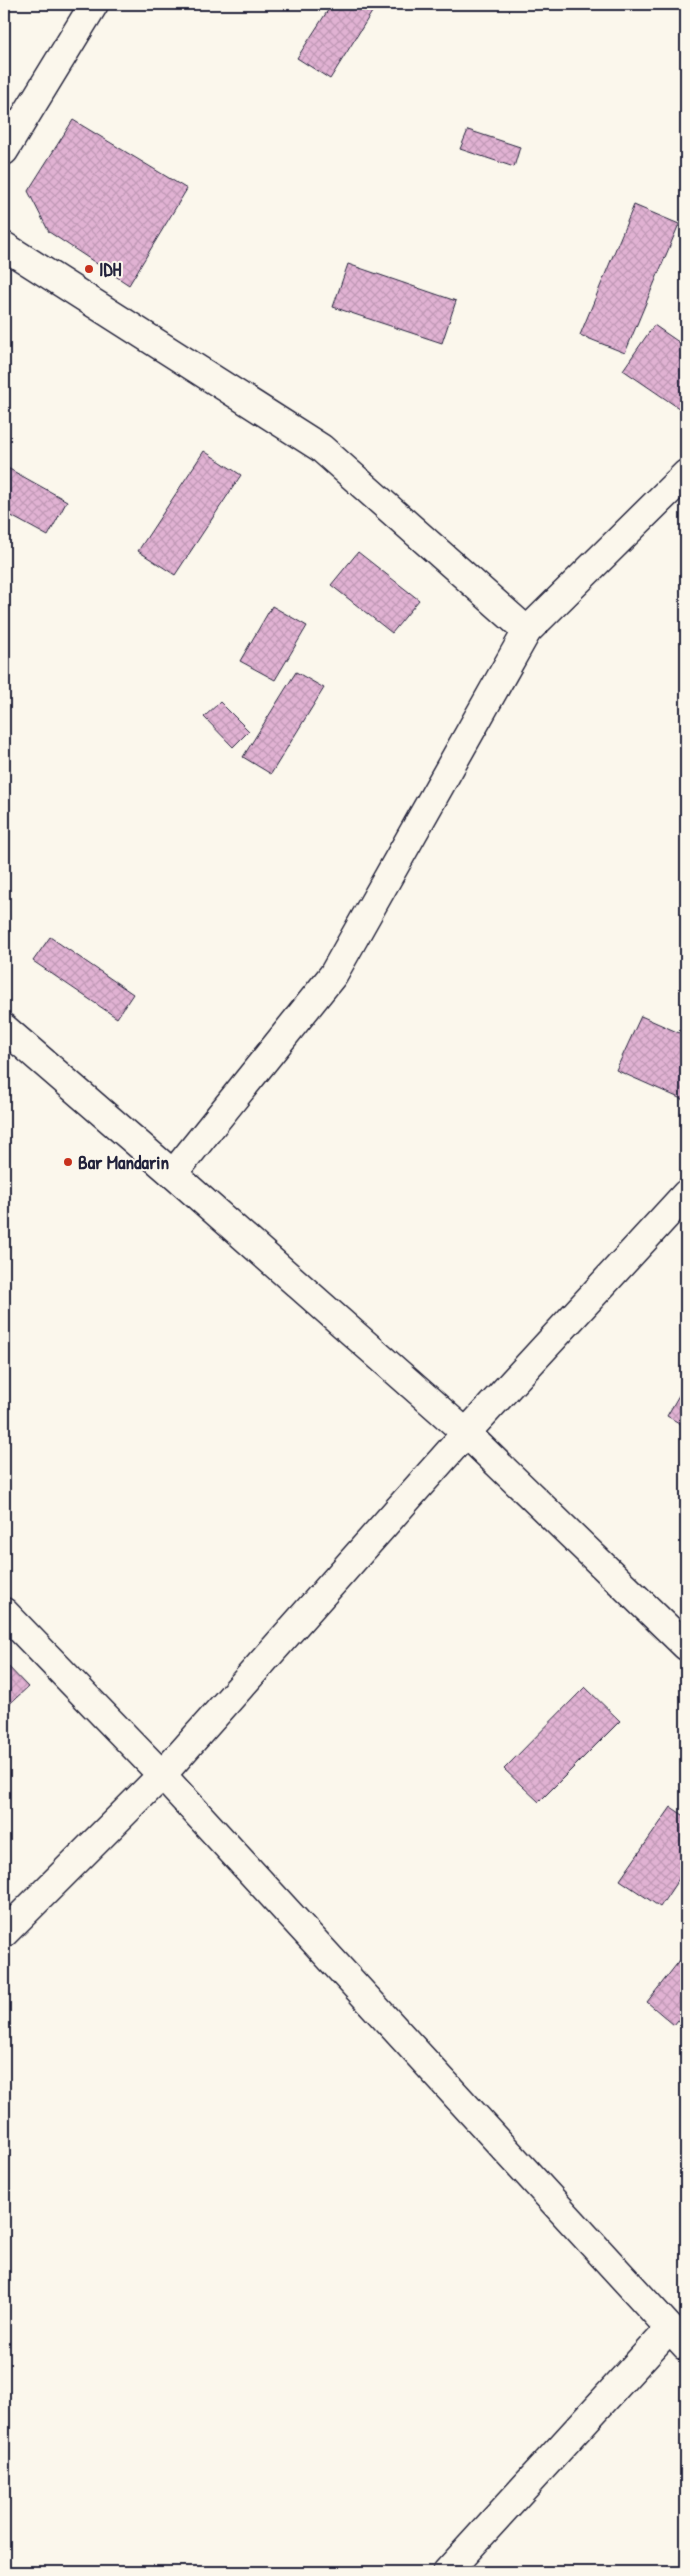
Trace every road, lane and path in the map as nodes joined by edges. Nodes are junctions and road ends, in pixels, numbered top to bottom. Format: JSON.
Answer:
{"nodes":[{"id":1,"x":94,"y":4,"type":"edge"},
{"id":2,"x":4,"y":151,"type":"edge"},
{"id":3,"x":4,"y":246,"type":"edge"},
{"id":4,"x":686,"y":474,"type":"edge"},
{"id":5,"x":527,"y":631,"type":"junction"},
{"id":6,"x":4,"y":1028,"type":"edge"},
{"id":7,"x":173,"y":1174,"type":"junction"},
{"id":8,"x":686,"y":1194,"type":"edge"},
{"id":9,"x":466,"y":1433,"type":"junction"},
{"id":10,"x":4,"y":1612,"type":"edge"},
{"id":11,"x":686,"y":1646,"type":"edge"},
{"id":12,"x":162,"y":1775,"type":"junction"},
{"id":13,"x":4,"y":1933,"type":"edge"},
{"id":14,"x":678,"y":2337,"type":"edge"},
{"id":15,"x":447,"y":2572,"type":"edge"}],
"edges":[{"from":1,"to":2,"type":"street"},
{"from":3,"to":5,"type":"street"},
{"from":4,"to":5,"type":"street"},
{"from":5,"to":7,"type":"street"},
{"from":6,"to":7,"type":"street"},
{"from":7,"to":9,"type":"street"},
{"from":8,"to":9,"type":"street"},
{"from":9,"to":11,"type":"street"},
{"from":9,"to":12,"type":"street"},
{"from":10,"to":12,"type":"street"},
{"from":12,"to":13,"type":"street"},
{"from":12,"to":14,"type":"street"},
{"from":14,"to":15,"type":"street"}]}
